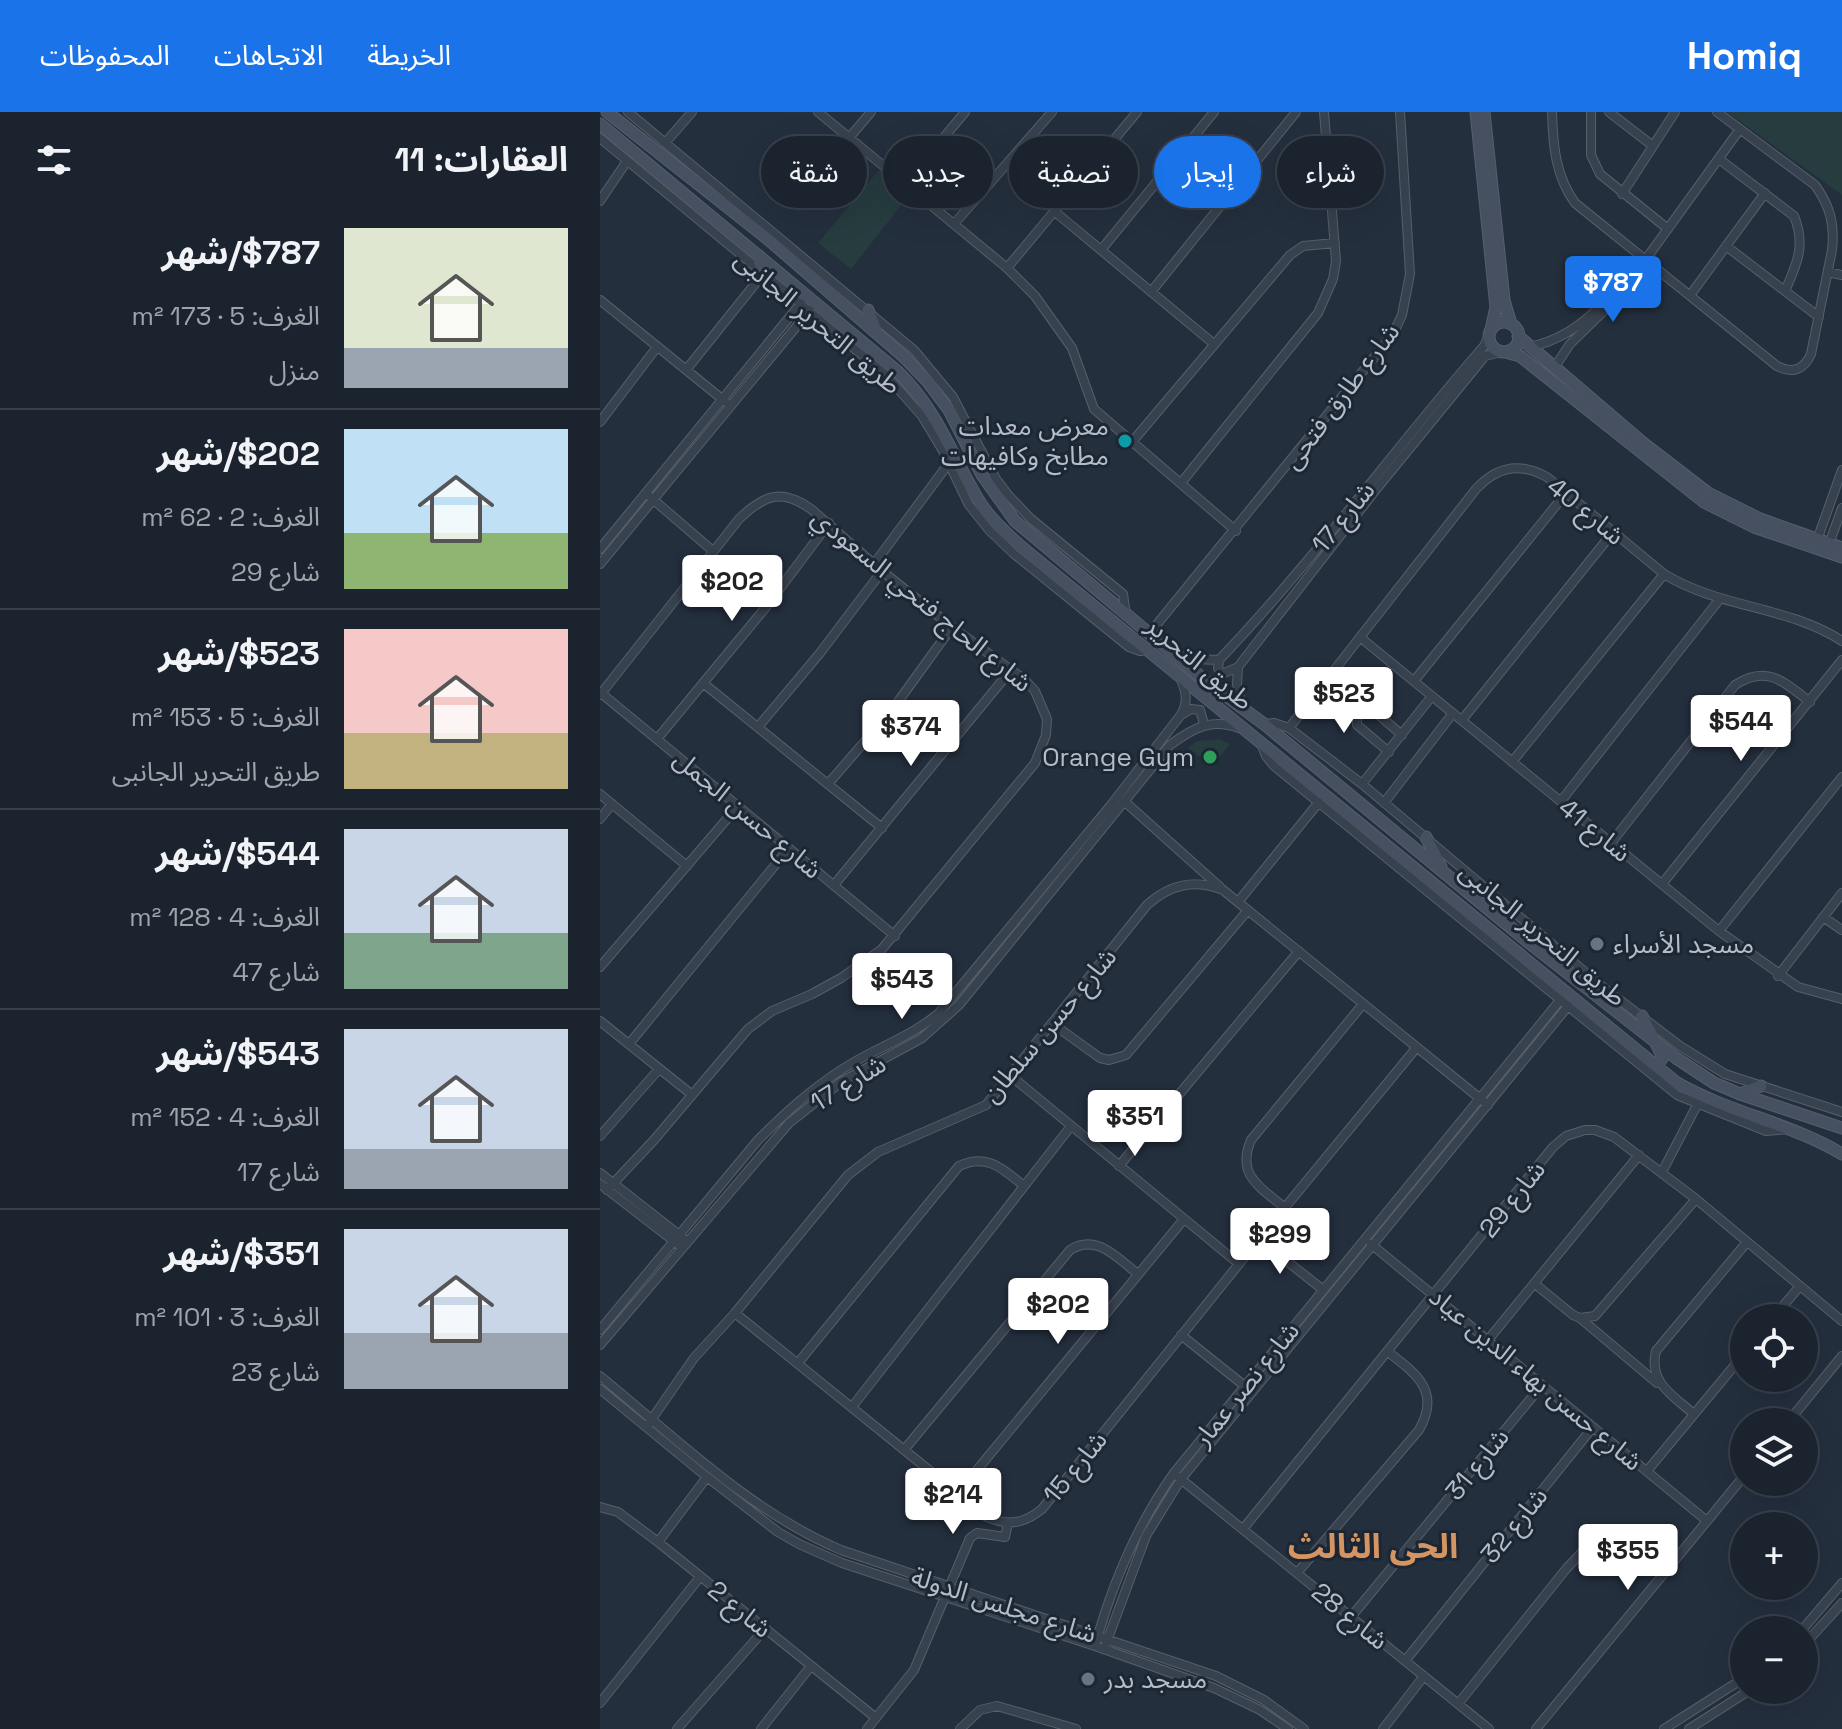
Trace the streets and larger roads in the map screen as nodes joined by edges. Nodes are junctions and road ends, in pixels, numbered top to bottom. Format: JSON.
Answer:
{"nodes":[{"id":1,"x":607,"y":112,"type":"edge"},
{"id":2,"x":628,"y":112,"type":"edge"},
{"id":3,"x":692,"y":112,"type":"edge"},
{"id":4,"x":818,"y":112,"type":"edge"},
{"id":5,"x":871,"y":112,"type":"edge"},
{"id":6,"x":965,"y":112,"type":"edge"},
{"id":7,"x":1052,"y":112,"type":"edge"},
{"id":8,"x":1137,"y":112,"type":"edge"},
{"id":9,"x":1214,"y":112,"type":"edge"},
{"id":10,"x":1296,"y":112,"type":"edge"},
{"id":11,"x":1324,"y":112,"type":"edge"},
{"id":12,"x":1400,"y":112,"type":"edge"},
{"id":13,"x":1476,"y":112,"type":"edge"},
{"id":14,"x":1484,"y":112,"type":"edge"},
{"id":15,"x":1552,"y":112,"type":"edge"},
{"id":16,"x":1591,"y":112,"type":"edge"},
{"id":17,"x":1609,"y":112,"type":"edge"},
{"id":18,"x":1675,"y":112,"type":"edge"},
{"id":19,"x":1717,"y":112,"type":"edge"},
{"id":20,"x":618,"y":121,"type":"junction"},
{"id":21,"x":600,"y":124,"type":"edge"},
{"id":22,"x":1740,"y":129,"type":"junction"},
{"id":23,"x":605,"y":136,"type":"edge"},
{"id":24,"x":847,"y":136,"type":"edge"},
{"id":25,"x":851,"y":136,"type":"edge"},
{"id":26,"x":945,"y":136,"type":"edge"},
{"id":27,"x":665,"y":143,"type":"junction"},
{"id":28,"x":1653,"y":146,"type":"junction"},
{"id":29,"x":867,"y":153,"type":"edge"},
{"id":30,"x":1719,"y":159,"type":"junction"},
{"id":31,"x":627,"y":161,"type":"junction"},
{"id":32,"x":883,"y":166,"type":"edge"},
{"id":33,"x":1487,"y":172,"type":"junction"},
{"id":34,"x":1765,"y":193,"type":"junction"},
{"id":35,"x":1622,"y":194,"type":"junction"},
{"id":36,"x":600,"y":201,"type":"edge"},
{"id":37,"x":934,"y":208,"type":"edge"},
{"id":38,"x":1054,"y":211,"type":"junction"},
{"id":39,"x":954,"y":224,"type":"junction"},
{"id":40,"x":1668,"y":229,"type":"junction"},
{"id":41,"x":769,"y":240,"type":"junction"},
{"id":42,"x":784,"y":241,"type":"junction"},
{"id":43,"x":1335,"y":243,"type":"junction"},
{"id":44,"x":1726,"y":246,"type":"junction"},
{"id":45,"x":1101,"y":250,"type":"junction"},
{"id":46,"x":758,"y":254,"type":"junction"},
{"id":47,"x":1647,"y":260,"type":"junction"},
{"id":48,"x":1007,"y":268,"type":"junction"},
{"id":49,"x":1828,"y":272,"type":"junction"},
{"id":50,"x":763,"y":274,"type":"junction"},
{"id":51,"x":1842,"y":275,"type":"edge"},
{"id":52,"x":1785,"y":291,"type":"junction"},
{"id":53,"x":1151,"y":292,"type":"junction"},
{"id":54,"x":1691,"y":294,"type":"junction"},
{"id":55,"x":600,"y":300,"type":"edge"},
{"id":56,"x":801,"y":303,"type":"junction"},
{"id":57,"x":810,"y":310,"type":"junction"},
{"id":58,"x":868,"y":310,"type":"junction"},
{"id":59,"x":1819,"y":317,"type":"junction"},
{"id":60,"x":1592,"y":319,"type":"junction"},
{"id":61,"x":1511,"y":324,"type":"junction"},
{"id":62,"x":837,"y":333,"type":"junction"},
{"id":63,"x":1490,"y":333,"type":"junction"},
{"id":64,"x":853,"y":334,"type":"junction"},
{"id":65,"x":878,"y":335,"type":"junction"},
{"id":66,"x":1518,"y":336,"type":"junction"},
{"id":67,"x":1214,"y":344,"type":"junction"},
{"id":68,"x":657,"y":347,"type":"junction"},
{"id":69,"x":1528,"y":347,"type":"junction"},
{"id":70,"x":1503,"y":352,"type":"junction"},
{"id":71,"x":1554,"y":368,"type":"junction"},
{"id":72,"x":686,"y":370,"type":"junction"},
{"id":73,"x":925,"y":401,"type":"junction"},
{"id":74,"x":726,"y":403,"type":"junction"},
{"id":75,"x":600,"y":422,"type":"edge"},
{"id":76,"x":927,"y":424,"type":"junction"},
{"id":77,"x":1132,"y":442,"type":"junction"},
{"id":78,"x":1640,"y":447,"type":"junction"},
{"id":79,"x":1655,"y":459,"type":"junction"},
{"id":80,"x":949,"y":463,"type":"junction"},
{"id":81,"x":1842,"y":470,"type":"edge"},
{"id":82,"x":1181,"y":483,"type":"junction"},
{"id":83,"x":1566,"y":493,"type":"junction"},
{"id":84,"x":649,"y":496,"type":"junction"},
{"id":85,"x":1842,"y":508,"type":"edge"},
{"id":86,"x":829,"y":523,"type":"junction"},
{"id":87,"x":1236,"y":531,"type":"junction"},
{"id":88,"x":1613,"y":532,"type":"junction"},
{"id":89,"x":1823,"y":542,"type":"junction"},
{"id":90,"x":1842,"y":548,"type":"edge"},
{"id":91,"x":600,"y":549,"type":"edge"},
{"id":92,"x":713,"y":551,"type":"junction"},
{"id":93,"x":1842,"y":557,"type":"edge"},
{"id":94,"x":600,"y":564,"type":"edge"},
{"id":95,"x":874,"y":564,"type":"junction"},
{"id":96,"x":882,"y":571,"type":"junction"},
{"id":97,"x":1075,"y":572,"type":"junction"},
{"id":98,"x":1664,"y":574,"type":"junction"},
{"id":99,"x":1064,"y":581,"type":"junction"},
{"id":100,"x":1089,"y":592,"type":"junction"},
{"id":101,"x":1719,"y":600,"type":"junction"},
{"id":102,"x":1126,"y":615,"type":"junction"},
{"id":103,"x":952,"y":627,"type":"junction"},
{"id":104,"x":1149,"y":634,"type":"junction"},
{"id":105,"x":1361,"y":638,"type":"junction"},
{"id":106,"x":1842,"y":641,"type":"edge"},
{"id":107,"x":1149,"y":650,"type":"junction"},
{"id":108,"x":1176,"y":655,"type":"junction"},
{"id":109,"x":1219,"y":660,"type":"junction"},
{"id":110,"x":1842,"y":660,"type":"edge"},
{"id":111,"x":1238,"y":667,"type":"junction"},
{"id":112,"x":1011,"y":670,"type":"junction"},
{"id":113,"x":1332,"y":675,"type":"junction"},
{"id":114,"x":1180,"y":676,"type":"junction"},
{"id":115,"x":1414,"y":681,"type":"junction"},
{"id":116,"x":703,"y":683,"type":"junction"},
{"id":117,"x":601,"y":694,"type":"edge"},
{"id":118,"x":1432,"y":696,"type":"junction"},
{"id":119,"x":1810,"y":702,"type":"junction"},
{"id":120,"x":1367,"y":704,"type":"junction"},
{"id":121,"x":1242,"y":708,"type":"junction"},
{"id":122,"x":1453,"y":713,"type":"junction"},
{"id":123,"x":1180,"y":716,"type":"junction"},
{"id":124,"x":1462,"y":720,"type":"junction"},
{"id":125,"x":1204,"y":724,"type":"junction"},
{"id":126,"x":1264,"y":724,"type":"junction"},
{"id":127,"x":758,"y":727,"type":"junction"},
{"id":128,"x":1289,"y":728,"type":"junction"},
{"id":129,"x":1247,"y":731,"type":"junction"},
{"id":130,"x":1402,"y":735,"type":"junction"},
{"id":131,"x":657,"y":739,"type":"junction"},
{"id":132,"x":1389,"y":752,"type":"junction"},
{"id":133,"x":1512,"y":762,"type":"junction"},
{"id":134,"x":1842,"y":777,"type":"edge"},
{"id":135,"x":1331,"y":780,"type":"junction"},
{"id":136,"x":828,"y":784,"type":"junction"},
{"id":137,"x":1362,"y":784,"type":"junction"},
{"id":138,"x":600,"y":794,"type":"edge"},
{"id":139,"x":1322,"y":798,"type":"junction"},
{"id":140,"x":1352,"y":798,"type":"junction"},
{"id":141,"x":1124,"y":801,"type":"junction"},
{"id":142,"x":1561,"y":801,"type":"junction"},
{"id":143,"x":1384,"y":803,"type":"junction"},
{"id":144,"x":612,"y":804,"type":"junction"},
{"id":145,"x":738,"y":806,"type":"junction"},
{"id":146,"x":1346,"y":812,"type":"junction"},
{"id":147,"x":600,"y":819,"type":"edge"},
{"id":148,"x":882,"y":828,"type":"junction"},
{"id":149,"x":1426,"y":837,"type":"junction"},
{"id":150,"x":1611,"y":843,"type":"junction"},
{"id":151,"x":789,"y":848,"type":"junction"},
{"id":152,"x":687,"y":866,"type":"junction"},
{"id":153,"x":1398,"y":866,"type":"junction"},
{"id":154,"x":1416,"y":870,"type":"junction"},
{"id":155,"x":1443,"y":872,"type":"junction"},
{"id":156,"x":1662,"y":884,"type":"junction"},
{"id":157,"x":834,"y":885,"type":"junction"},
{"id":158,"x":1223,"y":890,"type":"junction"},
{"id":159,"x":1842,"y":893,"type":"edge"},
{"id":160,"x":1238,"y":902,"type":"junction"},
{"id":161,"x":1248,"y":910,"type":"junction"},
{"id":162,"x":1823,"y":917,"type":"junction"},
{"id":163,"x":1842,"y":930,"type":"edge"},
{"id":164,"x":1719,"y":931,"type":"junction"},
{"id":165,"x":895,"y":936,"type":"junction"},
{"id":166,"x":1533,"y":946,"type":"junction"},
{"id":167,"x":1554,"y":946,"type":"junction"},
{"id":168,"x":1299,"y":951,"type":"junction"},
{"id":169,"x":1520,"y":956,"type":"junction"},
{"id":170,"x":600,"y":967,"type":"edge"},
{"id":171,"x":1528,"y":973,"type":"junction"},
{"id":172,"x":1778,"y":976,"type":"junction"},
{"id":173,"x":1842,"y":999,"type":"edge"},
{"id":174,"x":1565,"y":1002,"type":"junction"},
{"id":175,"x":1363,"y":1004,"type":"junction"},
{"id":176,"x":1642,"y":1016,"type":"junction"},
{"id":177,"x":600,"y":1021,"type":"edge"},
{"id":178,"x":1053,"y":1024,"type":"junction"},
{"id":179,"x":1608,"y":1033,"type":"junction"},
{"id":180,"x":629,"y":1044,"type":"junction"},
{"id":181,"x":1659,"y":1046,"type":"junction"},
{"id":182,"x":1417,"y":1047,"type":"junction"},
{"id":183,"x":1652,"y":1063,"type":"junction"},
{"id":184,"x":1689,"y":1068,"type":"junction"},
{"id":185,"x":659,"y":1069,"type":"junction"},
{"id":186,"x":1011,"y":1076,"type":"junction"},
{"id":187,"x":1677,"y":1083,"type":"junction"},
{"id":188,"x":1761,"y":1086,"type":"junction"},
{"id":189,"x":691,"y":1094,"type":"junction"},
{"id":190,"x":1740,"y":1094,"type":"junction"},
{"id":191,"x":1479,"y":1098,"type":"junction"},
{"id":192,"x":1488,"y":1105,"type":"junction"},
{"id":193,"x":1697,"y":1105,"type":"junction"},
{"id":194,"x":1841,"y":1109,"type":"edge"},
{"id":195,"x":1071,"y":1126,"type":"junction"},
{"id":196,"x":1842,"y":1128,"type":"edge"},
{"id":197,"x":1791,"y":1129,"type":"junction"},
{"id":198,"x":600,"y":1136,"type":"edge"},
{"id":199,"x":1842,"y":1154,"type":"edge"},
{"id":200,"x":1639,"y":1155,"type":"junction"},
{"id":201,"x":1119,"y":1166,"type":"junction"},
{"id":202,"x":1662,"y":1172,"type":"junction"},
{"id":203,"x":600,"y":1173,"type":"edge"},
{"id":204,"x":606,"y":1186,"type":"edge"},
{"id":205,"x":1024,"y":1186,"type":"junction"},
{"id":206,"x":1696,"y":1199,"type":"junction"},
{"id":207,"x":1284,"y":1207,"type":"junction"},
{"id":208,"x":1184,"y":1219,"type":"junction"},
{"id":209,"x":1364,"y":1238,"type":"junction"},
{"id":210,"x":1259,"y":1239,"type":"junction"},
{"id":211,"x":681,"y":1241,"type":"junction"},
{"id":212,"x":1747,"y":1242,"type":"junction"},
{"id":213,"x":1373,"y":1245,"type":"junction"},
{"id":214,"x":1239,"y":1264,"type":"junction"},
{"id":215,"x":1138,"y":1274,"type":"junction"},
{"id":216,"x":1535,"y":1284,"type":"junction"},
{"id":217,"x":1800,"y":1286,"type":"junction"},
{"id":218,"x":1322,"y":1289,"type":"junction"},
{"id":219,"x":1434,"y":1296,"type":"junction"},
{"id":220,"x":1785,"y":1304,"type":"edge"},
{"id":221,"x":735,"y":1313,"type":"junction"},
{"id":222,"x":1580,"y":1318,"type":"junction"},
{"id":223,"x":1842,"y":1321,"type":"edge"},
{"id":224,"x":600,"y":1330,"type":"edge"},
{"id":225,"x":1181,"y":1335,"type":"junction"},
{"id":226,"x":1488,"y":1340,"type":"junction"},
{"id":227,"x":600,"y":1345,"type":"edge"},
{"id":228,"x":1388,"y":1352,"type":"junction"},
{"id":229,"x":1842,"y":1356,"type":"edge"},
{"id":230,"x":798,"y":1363,"type":"junction"},
{"id":231,"x":1730,"y":1371,"type":"edge"},
{"id":232,"x":600,"y":1376,"type":"edge"},
{"id":233,"x":1542,"y":1385,"type":"junction"},
{"id":234,"x":1244,"y":1386,"type":"junction"},
{"id":235,"x":1664,"y":1388,"type":"junction"},
{"id":236,"x":600,"y":1389,"type":"edge"},
{"id":237,"x":1253,"y":1393,"type":"junction"},
{"id":238,"x":852,"y":1407,"type":"junction"},
{"id":239,"x":1799,"y":1408,"type":"edge"},
{"id":240,"x":1694,"y":1414,"type":"junction"},
{"id":241,"x":650,"y":1422,"type":"junction"},
{"id":242,"x":1593,"y":1427,"type":"junction"},
{"id":243,"x":904,"y":1450,"type":"junction"},
{"id":244,"x":1647,"y":1471,"type":"junction"},
{"id":245,"x":1178,"y":1476,"type":"junction"},
{"id":246,"x":707,"y":1477,"type":"junction"},
{"id":247,"x":958,"y":1493,"type":"junction"},
{"id":248,"x":1730,"y":1493,"type":"edge"},
{"id":249,"x":600,"y":1507,"type":"edge"},
{"id":250,"x":1707,"y":1521,"type":"junction"},
{"id":251,"x":1008,"y":1523,"type":"junction"},
{"id":252,"x":1243,"y":1529,"type":"junction"},
{"id":253,"x":658,"y":1542,"type":"junction"},
{"id":254,"x":1297,"y":1573,"type":"junction"},
{"id":255,"x":1662,"y":1575,"type":"junction"},
{"id":256,"x":700,"y":1577,"type":"junction"},
{"id":257,"x":1842,"y":1583,"type":"edge"},
{"id":258,"x":947,"y":1591,"type":"junction"},
{"id":259,"x":1842,"y":1603,"type":"edge"},
{"id":260,"x":1814,"y":1616,"type":"edge"},
{"id":261,"x":1351,"y":1617,"type":"junction"},
{"id":262,"x":764,"y":1630,"type":"junction"},
{"id":263,"x":1818,"y":1630,"type":"edge"},
{"id":264,"x":1101,"y":1643,"type":"junction"},
{"id":265,"x":1405,"y":1661,"type":"junction"},
{"id":266,"x":811,"y":1666,"type":"junction"},
{"id":267,"x":1424,"y":1676,"type":"junction"},
{"id":268,"x":1730,"y":1688,"type":"edge"},
{"id":269,"x":1719,"y":1695,"type":"junction"},
{"id":270,"x":1730,"y":1701,"type":"edge"},
{"id":271,"x":600,"y":1703,"type":"edge"},
{"id":272,"x":1727,"y":1703,"type":"junction"},
{"id":273,"x":1458,"y":1704,"type":"junction"},
{"id":274,"x":1693,"y":1711,"type":"junction"},
{"id":275,"x":876,"y":1718,"type":"junction"},
{"id":276,"x":1701,"y":1721,"type":"junction"},
{"id":277,"x":1060,"y":1727,"type":"edge"},
{"id":278,"x":681,"y":1728,"type":"edge"},
{"id":279,"x":761,"y":1729,"type":"edge"},
{"id":280,"x":867,"y":1729,"type":"edge"},
{"id":281,"x":960,"y":1729,"type":"edge"},
{"id":282,"x":1076,"y":1729,"type":"edge"},
{"id":283,"x":1288,"y":1729,"type":"edge"},
{"id":284,"x":1304,"y":1729,"type":"edge"},
{"id":285,"x":1383,"y":1729,"type":"edge"},
{"id":286,"x":1489,"y":1729,"type":"edge"},
{"id":287,"x":1536,"y":1729,"type":"edge"},
{"id":288,"x":1664,"y":1729,"type":"edge"},
{"id":289,"x":1689,"y":1729,"type":"edge"}],
"edges":[{"from":1,"to":20,"type":"street","name":"طريق التحرير"},
{"from":2,"to":27,"type":"street","name":"طريق التحرير الجانبى"},
{"from":3,"to":27,"type":"street"},
{"from":4,"to":24,"type":"street"},
{"from":5,"to":25,"type":"street"},
{"from":6,"to":26,"type":"street"},
{"from":7,"to":39,"type":"street"},
{"from":8,"to":38,"type":"street"},
{"from":9,"to":45,"type":"street"},
{"from":10,"to":53,"type":"street"},
{"from":11,"to":43,"type":"street"},
{"from":12,"to":87,"type":"street","name":"شارع طارق فتحى"},
{"from":13,"to":33,"type":"street"},
{"from":14,"to":33,"type":"street"},
{"from":15,"to":47,"type":"street"},
{"from":16,"to":35,"type":"street"},
{"from":17,"to":28,"type":"street"},
{"from":18,"to":28,"type":"street"},
{"from":19,"to":22,"type":"street"},
{"from":20,"to":23,"type":"street"},
{"from":20,"to":41,"type":"street","name":"طريق التحرير"},
{"from":21,"to":23,"type":"street","name":"طريق التحرير"},
{"from":22,"to":30,"type":"street"},
{"from":22,"to":49,"type":"street"},
{"from":23,"to":31,"type":"street","name":"طريق التحرير الجانبى"},
{"from":23,"to":46,"type":"street","name":"طريق التحرير"},
{"from":27,"to":42,"type":"street","name":"طريق التحرير الجانبى"},
{"from":28,"to":35,"type":"street"},
{"from":29,"to":32,"type":"street"},
{"from":30,"to":34,"type":"street"},
{"from":30,"to":40,"type":"street"},
{"from":31,"to":36,"type":"street"},
{"from":31,"to":50,"type":"street","name":"طريق التحرير الجانبى"},
{"from":33,"to":61,"type":"street"},
{"from":33,"to":63,"type":"street"},
{"from":34,"to":44,"type":"street"},
{"from":34,"to":52,"type":"street"},
{"from":35,"to":40,"type":"street"},
{"from":37,"to":39,"type":"street"},
{"from":38,"to":45,"type":"street"},
{"from":38,"to":48,"type":"street"},
{"from":39,"to":48,"type":"street"},
{"from":40,"to":47,"type":"street"},
{"from":41,"to":42,"type":"street"},
{"from":41,"to":65,"type":"street","name":"طريق التحرير"},
{"from":42,"to":58,"type":"street","name":"طريق التحرير الجانبى"},
{"from":43,"to":67,"type":"street"},
{"from":43,"to":82,"type":"street"},
{"from":44,"to":52,"type":"street"},
{"from":44,"to":54,"type":"street"},
{"from":45,"to":53,"type":"street"},
{"from":46,"to":50,"type":"street"},
{"from":46,"to":64,"type":"street","name":"طريق التحرير"},
{"from":47,"to":54,"type":"street"},
{"from":47,"to":60,"type":"street"},
{"from":48,"to":77,"type":"street"},
{"from":49,"to":51,"type":"street"},
{"from":49,"to":59,"type":"street"},
{"from":50,"to":56,"type":"street","name":"طريق التحرير الجانبى"},
{"from":50,"to":72,"type":"street"},
{"from":52,"to":59,"type":"street"},
{"from":53,"to":67,"type":"street"},
{"from":54,"to":59,"type":"street"},
{"from":55,"to":68,"type":"street"},
{"from":56,"to":57,"type":"street","name":"طريق التحرير الجانبى"},
{"from":56,"to":74,"type":"street"},
{"from":57,"to":62,"type":"street","name":"طريق التحرير الجانبى"},
{"from":57,"to":74,"type":"street"},
{"from":58,"to":65,"type":"street"},
{"from":58,"to":102,"type":"street","name":"طريق التحرير الجانبى"},
{"from":60,"to":69,"type":"street"},
{"from":60,"to":71,"type":"street"},
{"from":61,"to":63,"type":"street"},
{"from":61,"to":66,"type":"street"},
{"from":62,"to":64,"type":"street"},
{"from":62,"to":76,"type":"street","name":"طريق التحرير الجانبى"},
{"from":63,"to":70,"type":"street"},
{"from":63,"to":109,"type":"street","name":"شارع 17"},
{"from":64,"to":73,"type":"street","name":"طريق التحرير"},
{"from":65,"to":97,"type":"street","name":"طريق التحرير"},
{"from":66,"to":69,"type":"street"},
{"from":66,"to":70,"type":"street"},
{"from":67,"to":77,"type":"street"},
{"from":68,"to":72,"type":"street"},
{"from":68,"to":75,"type":"street"},
{"from":69,"to":71,"type":"street"},
{"from":70,"to":78,"type":"street"},
{"from":70,"to":111,"type":"street","name":"شارع 17"},
{"from":71,"to":78,"type":"street"},
{"from":72,"to":74,"type":"street"},
{"from":73,"to":76,"type":"street"},
{"from":73,"to":99,"type":"street","name":"طريق التحرير"},
{"from":74,"to":84,"type":"street"},
{"from":76,"to":80,"type":"street","name":"طريق التحرير الجانبى"},
{"from":77,"to":82,"type":"street"},
{"from":78,"to":79,"type":"street"},
{"from":79,"to":89,"type":"street"},
{"from":79,"to":93,"type":"street"},
{"from":80,"to":95,"type":"street"},
{"from":80,"to":107,"type":"street","name":"طريق التحرير الجانبى"},
{"from":81,"to":89,"type":"street"},
{"from":82,"to":87,"type":"street"},
{"from":83,"to":88,"type":"street","name":"شارع 40"},
{"from":83,"to":105,"type":"street","name":"شارع 40"},
{"from":83,"to":115,"type":"street"},
{"from":84,"to":91,"type":"street"},
{"from":84,"to":92,"type":"street"},
{"from":84,"to":94,"type":"street"},
{"from":85,"to":89,"type":"street"},
{"from":86,"to":92,"type":"street","name":"شارع الحاج فتحي السعودي"},
{"from":86,"to":95,"type":"street","name":"شارع الحاج فتحي السعودي"},
{"from":86,"to":116,"type":"street"},
{"from":87,"to":104,"type":"street","name":"شارع طارق فتحى"},
{"from":88,"to":98,"type":"street","name":"شارع 40"},
{"from":88,"to":124,"type":"street"},
{"from":89,"to":90,"type":"street"},
{"from":92,"to":117,"type":"street","name":"شارع الحاج فتحي السعودي"},
{"from":95,"to":96,"type":"street","name":"شارع الحاج فتحي السعودي"},
{"from":96,"to":103,"type":"street","name":"شارع الحاج فتحي السعودي"},
{"from":96,"to":127,"type":"street"},
{"from":97,"to":99,"type":"street"},
{"from":97,"to":100,"type":"street","name":"طريق التحرير"},
{"from":98,"to":101,"type":"street","name":"شارع 40"},
{"from":98,"to":133,"type":"street"},
{"from":99,"to":100,"type":"street","name":"طريق التحرير"},
{"from":100,"to":102,"type":"street","name":"طريق التحرير"},
{"from":100,"to":107,"type":"street","name":"طريق التحرير"},
{"from":101,"to":106,"type":"street","name":"شارع 40"},
{"from":101,"to":142,"type":"street"},
{"from":102,"to":104,"type":"street","name":"طريق التحرير"},
{"from":103,"to":112,"type":"street","name":"شارع الحاج فتحي السعودي"},
{"from":103,"to":136,"type":"street"},
{"from":104,"to":108,"type":"street","name":"طريق التحرير"},
{"from":105,"to":113,"type":"street","name":"شارع 40"},
{"from":105,"to":115,"type":"street","name":"شارع 41"},
{"from":107,"to":114,"type":"street","name":"طريق التحرير"},
{"from":108,"to":109,"type":"street"},
{"from":108,"to":121,"type":"street","name":"طريق التحرير"},
{"from":109,"to":111,"type":"street"},
{"from":110,"to":119,"type":"street"},
{"from":111,"to":121,"type":"street"},
{"from":112,"to":148,"type":"street"},
{"from":112,"to":165,"type":"street","name":"شارع الحاج فتحي السعودي"},
{"from":113,"to":120,"type":"street"},
{"from":113,"to":128,"type":"street","name":"شارع 40"},
{"from":114,"to":123,"type":"street"},
{"from":114,"to":129,"type":"street","name":"طريق التحرير"},
{"from":115,"to":118,"type":"street","name":"شارع 41"},
{"from":116,"to":127,"type":"street"},
{"from":116,"to":131,"type":"street"},
{"from":117,"to":131,"type":"street","name":"شارع حسن الجمل"},
{"from":118,"to":122,"type":"street","name":"شارع 41"},
{"from":118,"to":130,"type":"street"},
{"from":119,"to":150,"type":"street"},
{"from":119,"to":156,"type":"street"},
{"from":120,"to":130,"type":"street"},
{"from":120,"to":132,"type":"street"},
{"from":121,"to":126,"type":"street","name":"طريق التحرير"},
{"from":122,"to":124,"type":"street","name":"شارع 41"},
{"from":122,"to":143,"type":"street"},
{"from":123,"to":125,"type":"street"},
{"from":123,"to":211,"type":"street","name":"شارع 17"},
{"from":124,"to":133,"type":"street","name":"شارع 41"},
{"from":125,"to":129,"type":"street"},
{"from":125,"to":141,"type":"street","name":"شارع 17"},
{"from":126,"to":128,"type":"street","name":"طريق التحرير الجانبى"},
{"from":126,"to":135,"type":"street","name":"طريق التحرير"},
{"from":127,"to":136,"type":"street"},
{"from":128,"to":137,"type":"street","name":"طريق التحرير الجانبى"},
{"from":129,"to":139,"type":"street","name":"طريق التحرير"},
{"from":130,"to":132,"type":"street"},
{"from":131,"to":145,"type":"street","name":"شارع حسن الجمل"},
{"from":132,"to":137,"type":"street"},
{"from":133,"to":142,"type":"street","name":"شارع 41"},
{"from":134,"to":164,"type":"street"},
{"from":135,"to":139,"type":"street"},
{"from":135,"to":140,"type":"street","name":"طريق التحرير"},
{"from":136,"to":148,"type":"street"},
{"from":137,"to":143,"type":"street","name":"طريق التحرير الجانبى"},
{"from":138,"to":144,"type":"street"},
{"from":139,"to":146,"type":"street","name":"طريق التحرير"},
{"from":139,"to":153,"type":"street","name":"طريق التحرير الجانبى"},
{"from":139,"to":160,"type":"street"},
{"from":140,"to":146,"type":"street"},
{"from":140,"to":155,"type":"street","name":"طريق التحرير"},
{"from":141,"to":158,"type":"street"},
{"from":141,"to":211,"type":"street","name":"شارع 17"},
{"from":142,"to":150,"type":"street","name":"شارع 41"},
{"from":143,"to":149,"type":"street","name":"طريق التحرير الجانبى"},
{"from":144,"to":147,"type":"street"},
{"from":144,"to":152,"type":"street"},
{"from":145,"to":151,"type":"street","name":"شارع حسن الجمل"},
{"from":145,"to":152,"type":"street"},
{"from":146,"to":154,"type":"street","name":"طريق التحرير"},
{"from":148,"to":157,"type":"street"},
{"from":149,"to":155,"type":"street"},
{"from":149,"to":167,"type":"street","name":"طريق التحرير الجانبى"},
{"from":150,"to":156,"type":"street","name":"شارع 41"},
{"from":151,"to":157,"type":"street","name":"شارع حسن الجمل"},
{"from":151,"to":180,"type":"street"},
{"from":152,"to":170,"type":"street"},
{"from":153,"to":154,"type":"street"},
{"from":153,"to":171,"type":"street","name":"طريق التحرير الجانبى"},
{"from":154,"to":169,"type":"street","name":"طريق التحرير"},
{"from":155,"to":166,"type":"street","name":"طريق التحرير"},
{"from":156,"to":164,"type":"street","name":"شارع 41"},
{"from":157,"to":165,"type":"street","name":"شارع حسن الجمل"},
{"from":158,"to":160,"type":"street"},
{"from":158,"to":178,"type":"street","name":"شارع حسن سلطان"},
{"from":159,"to":162,"type":"street"},
{"from":160,"to":161,"type":"street"},
{"from":161,"to":168,"type":"street"},
{"from":161,"to":178,"type":"street"},
{"from":162,"to":163,"type":"street"},
{"from":162,"to":172,"type":"street"},
{"from":164,"to":172,"type":"street","name":"شارع 41"},
{"from":165,"to":189,"type":"street","name":"شارع الحاج فتحي السعودي"},
{"from":166,"to":167,"type":"street"},
{"from":166,"to":181,"type":"street","name":"طريق التحرير"},
{"from":167,"to":176,"type":"street","name":"طريق التحرير الجانبى"},
{"from":168,"to":175,"type":"street"},
{"from":168,"to":201,"type":"street"},
{"from":169,"to":171,"type":"street"},
{"from":169,"to":179,"type":"street","name":"طريق التحرير"},
{"from":171,"to":174,"type":"street","name":"طريق التحرير الجانبى"},
{"from":172,"to":173,"type":"street","name":"شارع 41"},
{"from":174,"to":179,"type":"street","name":"طريق التحرير الجانبى"},
{"from":174,"to":191,"type":"street","name":"شارع نصر عمار"},
{"from":174,"to":192,"type":"street","name":"شارع نصر عمار"},
{"from":175,"to":182,"type":"street"},
{"from":175,"to":207,"type":"street"},
{"from":176,"to":181,"type":"street"},
{"from":176,"to":188,"type":"street","name":"طريق التحرير الجانبى"},
{"from":177,"to":180,"type":"street"},
{"from":178,"to":186,"type":"street","name":"شارع حسن سلطان"},
{"from":179,"to":183,"type":"street","name":"طريق التحرير"},
{"from":179,"to":193,"type":"street","name":"طريق التحرير الجانبى"},
{"from":180,"to":185,"type":"street"},
{"from":181,"to":183,"type":"street"},
{"from":181,"to":184,"type":"street","name":"طريق التحرير"},
{"from":182,"to":191,"type":"street"},
{"from":182,"to":207,"type":"street","name":"شارع 15"},
{"from":183,"to":187,"type":"street","name":"طريق التحرير"},
{"from":184,"to":187,"type":"street"},
{"from":184,"to":190,"type":"street","name":"طريق التحرير"},
{"from":185,"to":189,"type":"street"},
{"from":185,"to":198,"type":"street"},
{"from":186,"to":195,"type":"street"},
{"from":186,"to":221,"type":"street","name":"شارع حسن سلطان"},
{"from":187,"to":197,"type":"street","name":"طريق التحرير"},
{"from":188,"to":190,"type":"street"},
{"from":188,"to":194,"type":"street","name":"طريق التحرير الجانبى"},
{"from":189,"to":204,"type":"street","name":"شارع الحاج فتحي السعودي"},
{"from":190,"to":196,"type":"street","name":"طريق التحرير"},
{"from":191,"to":192,"type":"street"},
{"from":191,"to":209,"type":"street","name":"شارع نصر عمار"},
{"from":192,"to":213,"type":"street","name":"شارع نصر عمار"},
{"from":193,"to":197,"type":"street","name":"طريق التحرير الجانبى"},
{"from":193,"to":202,"type":"street"},
{"from":195,"to":201,"type":"street"},
{"from":195,"to":205,"type":"street"},
{"from":197,"to":199,"type":"street","name":"طريق التحرير"},
{"from":200,"to":202,"type":"street","name":"شارع 29"},
{"from":200,"to":216,"type":"street"},
{"from":200,"to":219,"type":"street","name":"شارع 29"},
{"from":201,"to":208,"type":"street"},
{"from":202,"to":206,"type":"street","name":"شارع 29"},
{"from":203,"to":204,"type":"street"},
{"from":204,"to":211,"type":"street"},
{"from":205,"to":230,"type":"street"},
{"from":205,"to":238,"type":"street"},
{"from":206,"to":212,"type":"street","name":"شارع 29"},
{"from":206,"to":222,"type":"street"},
{"from":207,"to":210,"type":"street","name":"شارع 15"},
{"from":208,"to":214,"type":"street"},
{"from":208,"to":215,"type":"street"},
{"from":209,"to":213,"type":"street","name":"شارع حسن بهاء الدين عياد"},
{"from":209,"to":218,"type":"street","name":"شارع نصر عمار"},
{"from":210,"to":214,"type":"street","name":"شارع 15"},
{"from":210,"to":218,"type":"street"},
{"from":211,"to":224,"type":"street","name":"شارع 17"},
{"from":211,"to":227,"type":"street","name":"شارع 17"},
{"from":212,"to":217,"type":"street","name":"شارع 29"},
{"from":212,"to":235,"type":"street"},
{"from":213,"to":219,"type":"street","name":"شارع حسن بهاء الدين عياد"},
{"from":213,"to":237,"type":"street","name":"شارع نصر عمار"},
{"from":214,"to":225,"type":"street","name":"شارع 15"},
{"from":215,"to":243,"type":"street"},
{"from":215,"to":247,"type":"street"},
{"from":216,"to":222,"type":"street"},
{"from":216,"to":226,"type":"street"},
{"from":217,"to":220,"type":"street"},
{"from":217,"to":223,"type":"street","name":"شارع 29"},
{"from":218,"to":234,"type":"street","name":"شارع نصر عمار"},
{"from":219,"to":226,"type":"street","name":"شارع حسن بهاء الدين عياد"},
{"from":219,"to":228,"type":"street","name":"شارع 29"},
{"from":221,"to":230,"type":"street"},
{"from":221,"to":241,"type":"street","name":"شارع حسن سلطان"},
{"from":222,"to":235,"type":"street"},
{"from":225,"to":234,"type":"street"},
{"from":225,"to":251,"type":"street","name":"شارع 15"},
{"from":226,"to":233,"type":"street","name":"شارع حسن بهاء الدين عياد"},
{"from":228,"to":252,"type":"street","name":"شارع 29"},
{"from":228,"to":254,"type":"street"},
{"from":229,"to":239,"type":"street"},
{"from":230,"to":238,"type":"street"},
{"from":231,"to":240,"type":"street"},
{"from":232,"to":241,"type":"street","name":"شارع مجلس الدولة"},
{"from":233,"to":242,"type":"street","name":"شارع حسن بهاء الدين عياد"},
{"from":233,"to":261,"type":"street","name":"شارع 31"},
{"from":234,"to":237,"type":"street"},
{"from":234,"to":245,"type":"street","name":"شارع نصر عمار"},
{"from":235,"to":240,"type":"street"},
{"from":236,"to":241,"type":"street","name":"شارع مجلس الدولة"},
{"from":237,"to":245,"type":"street","name":"شارع نصر عمار"},
{"from":238,"to":243,"type":"street"},
{"from":240,"to":244,"type":"street"},
{"from":241,"to":246,"type":"street","name":"شارع مجلس الدولة"},
{"from":241,"to":258,"type":"street","name":"شارع مجلس الدولة"},
{"from":242,"to":244,"type":"street","name":"شارع حسن بهاء الدين عياد"},
{"from":242,"to":265,"type":"street","name":"شارع 32"},
{"from":243,"to":247,"type":"street"},
{"from":244,"to":250,"type":"street","name":"شارع حسن بهاء الدين عياد"},
{"from":245,"to":252,"type":"street","name":"شارع 28"},
{"from":245,"to":264,"type":"street","name":"شارع نصر عمار"},
{"from":246,"to":253,"type":"street"},
{"from":246,"to":258,"type":"street","name":"شارع مجلس الدولة"},
{"from":247,"to":251,"type":"street"},
{"from":248,"to":250,"type":"street"},
{"from":249,"to":253,"type":"street","name":"شارع 2"},
{"from":250,"to":255,"type":"street"},
{"from":251,"to":258,"type":"street","name":"شارع 15"},
{"from":252,"to":254,"type":"street","name":"شارع 28"},
{"from":253,"to":256,"type":"street","name":"شارع 2"},
{"from":254,"to":261,"type":"street","name":"شارع 28"},
{"from":255,"to":273,"type":"street"},
{"from":255,"to":287,"type":"street"},
{"from":256,"to":262,"type":"street","name":"شارع 2"},
{"from":256,"to":271,"type":"street"},
{"from":257,"to":260,"type":"street"},
{"from":258,"to":264,"type":"street","name":"شارع مجلس الدولة"},
{"from":258,"to":275,"type":"street"},
{"from":259,"to":263,"type":"street"},
{"from":261,"to":265,"type":"street","name":"شارع 28"},
{"from":262,"to":266,"type":"street","name":"شارع 2"},
{"from":262,"to":278,"type":"street"},
{"from":264,"to":283,"type":"street","name":"شارع مجلس الدولة"},
{"from":264,"to":284,"type":"street","name":"شارع مجلس الدولة"},
{"from":265,"to":267,"type":"street","name":"شارع 28"},
{"from":266,"to":275,"type":"street","name":"شارع 2"},
{"from":266,"to":279,"type":"street"},
{"from":267,"to":273,"type":"street","name":"شارع 28"},
{"from":267,"to":285,"type":"street"},
{"from":268,"to":269,"type":"street"},
{"from":269,"to":272,"type":"street"},
{"from":269,"to":274,"type":"street"},
{"from":270,"to":272,"type":"street"},
{"from":272,"to":276,"type":"street"},
{"from":273,"to":286,"type":"street","name":"شارع 28"},
{"from":274,"to":276,"type":"street"},
{"from":274,"to":288,"type":"street"},
{"from":275,"to":280,"type":"street"},
{"from":276,"to":289,"type":"street"},
{"from":277,"to":281,"type":"street"},
{"from":277,"to":282,"type":"street"}]}
